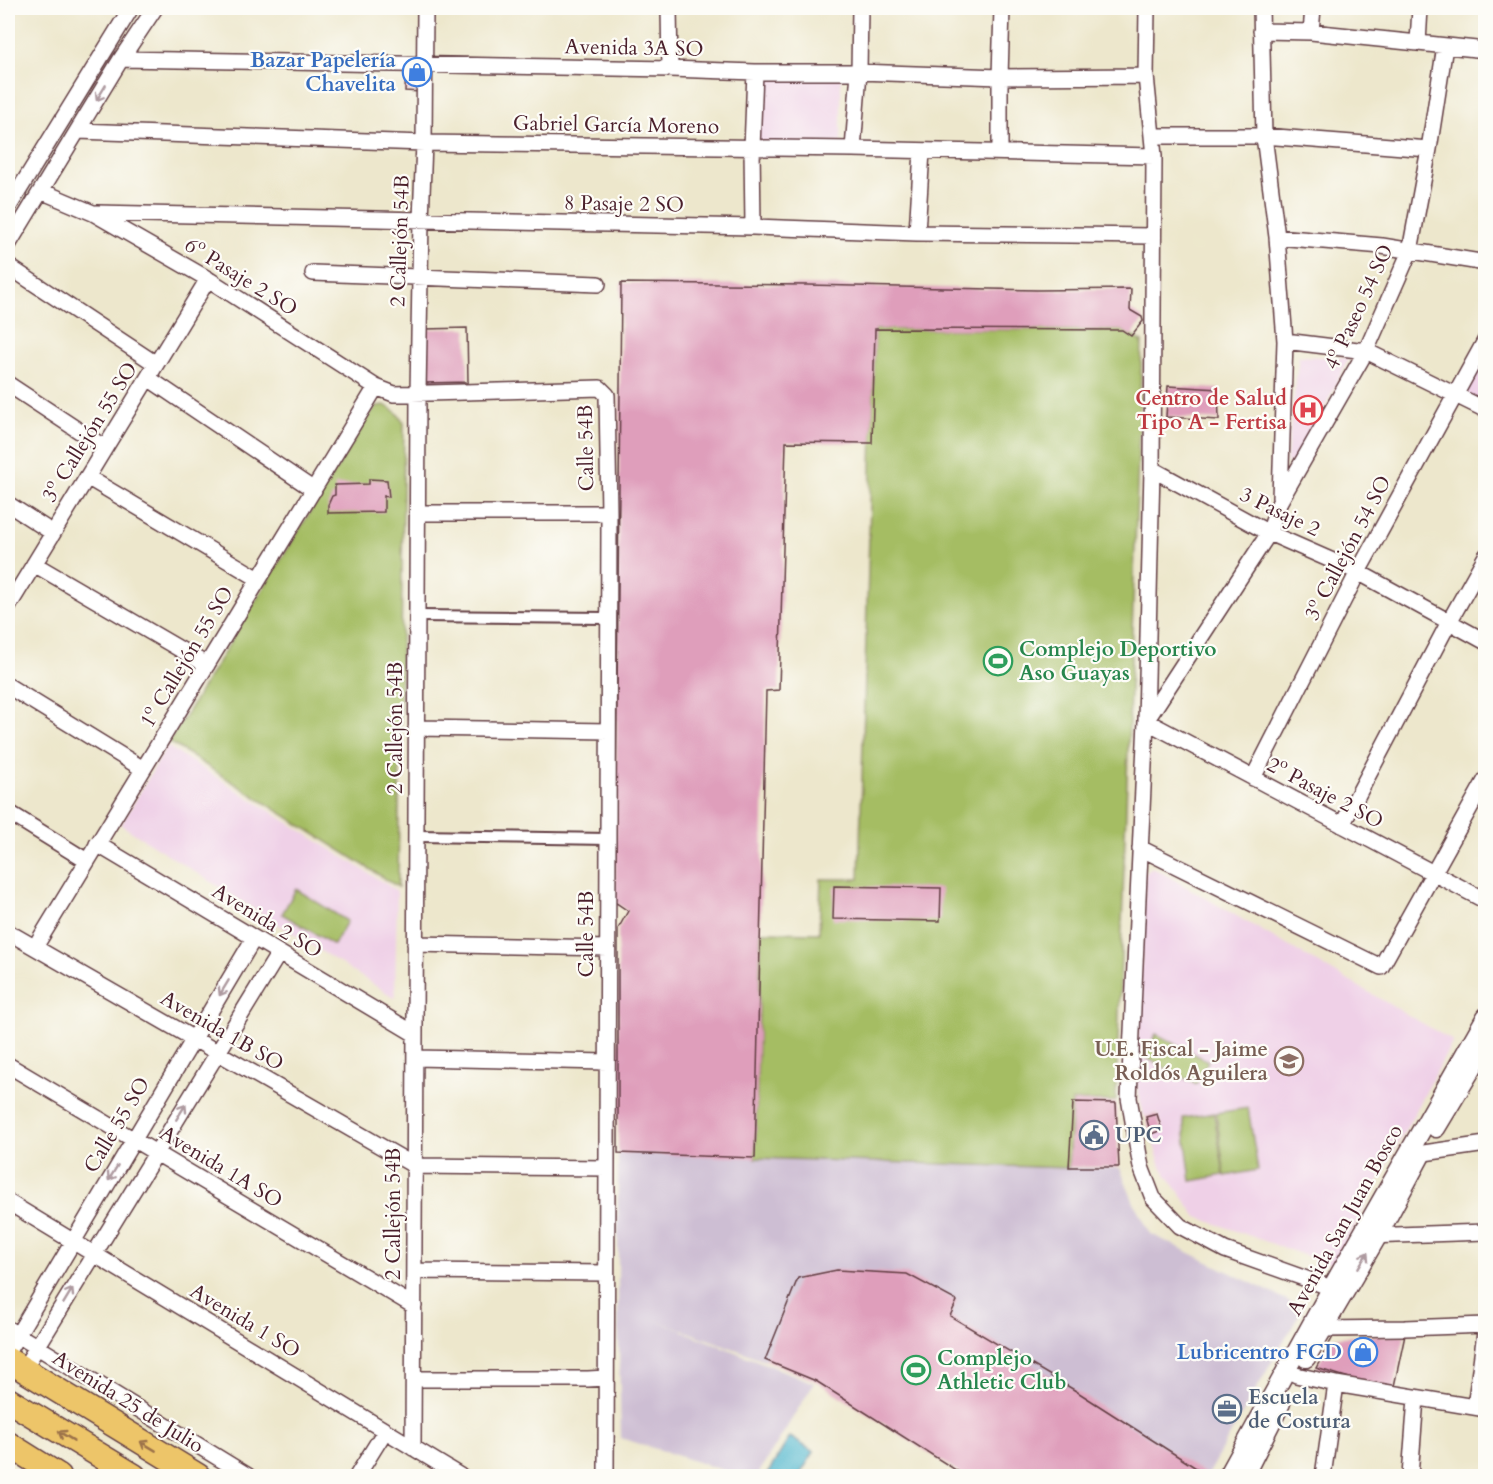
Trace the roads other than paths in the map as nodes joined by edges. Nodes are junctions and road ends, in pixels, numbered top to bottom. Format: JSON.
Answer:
{"nodes":[{"id":1,"x":130,"y":8,"type":"edge"},
{"id":2,"x":154,"y":8,"type":"edge"},
{"id":3,"x":425,"y":8,"type":"edge"},
{"id":4,"x":669,"y":8,"type":"edge"},
{"id":5,"x":861,"y":8,"type":"edge"},
{"id":6,"x":1002,"y":8,"type":"edge"},
{"id":7,"x":1147,"y":8,"type":"edge"},
{"id":8,"x":1261,"y":8,"type":"edge"},
{"id":9,"x":1313,"y":8,"type":"edge"},
{"id":10,"x":1420,"y":8,"type":"edge"},
{"id":11,"x":1261,"y":31,"type":"junction"},
{"id":12,"x":1311,"y":32,"type":"junction"},
{"id":13,"x":1418,"y":43,"type":"junction"},
{"id":14,"x":1445,"y":46,"type":"junction"},
{"id":15,"x":1485,"y":50,"type":"edge"},
{"id":16,"x":121,"y":59,"type":"junction"},
{"id":17,"x":426,"y":65,"type":"junction"},
{"id":18,"x":670,"y":69,"type":"junction"},
{"id":19,"x":755,"y":72,"type":"junction"},
{"id":20,"x":859,"y":72,"type":"junction"},
{"id":21,"x":1146,"y":76,"type":"junction"},
{"id":22,"x":1000,"y":77,"type":"junction"},
{"id":23,"x":78,"y":131,"type":"junction"},
{"id":24,"x":1153,"y":136,"type":"junction"},
{"id":25,"x":1264,"y":136,"type":"junction"},
{"id":26,"x":424,"y":143,"type":"junction"},
{"id":27,"x":752,"y":148,"type":"junction"},
{"id":28,"x":852,"y":149,"type":"junction"},
{"id":29,"x":1429,"y":149,"type":"junction"},
{"id":30,"x":922,"y":151,"type":"junction"},
{"id":31,"x":1000,"y":152,"type":"junction"},
{"id":32,"x":1154,"y":156,"type":"junction"},
{"id":33,"x":41,"y":191,"type":"junction"},
{"id":34,"x":8,"y":208,"type":"edge"},
{"id":35,"x":93,"y":213,"type":"junction"},
{"id":36,"x":421,"y":220,"type":"junction"},
{"id":37,"x":753,"y":227,"type":"junction"},
{"id":38,"x":917,"y":233,"type":"junction"},
{"id":39,"x":1153,"y":236,"type":"junction"},
{"id":40,"x":1277,"y":237,"type":"junction"},
{"id":41,"x":8,"y":245,"type":"edge"},
{"id":42,"x":1410,"y":251,"type":"junction"},
{"id":43,"x":1485,"y":263,"type":"edge"},
{"id":44,"x":8,"y":266,"type":"edge"},
{"id":45,"x":313,"y":273,"type":"dead end"},
{"id":46,"x":420,"y":277,"type":"junction"},
{"id":47,"x":208,"y":279,"type":"junction"},
{"id":48,"x":598,"y":284,"type":"dead end"},
{"id":49,"x":1485,"y":339,"type":"edge"},
{"id":50,"x":1285,"y":341,"type":"junction"},
{"id":51,"x":1366,"y":351,"type":"junction"},
{"id":52,"x":156,"y":364,"type":"junction"},
{"id":53,"x":148,"y":378,"type":"junction"},
{"id":54,"x":8,"y":384,"type":"edge"},
{"id":55,"x":376,"y":387,"type":"junction"},
{"id":56,"x":604,"y":392,"type":"joint"},
{"id":57,"x":418,"y":393,"type":"junction"},
{"id":58,"x":1454,"y":394,"type":"junction"},
{"id":59,"x":1485,"y":410,"type":"edge"},
{"id":60,"x":105,"y":448,"type":"junction"},
{"id":61,"x":1152,"y":470,"type":"junction"},
{"id":62,"x":87,"y":477,"type":"junction"},
{"id":63,"x":314,"y":490,"type":"junction"},
{"id":64,"x":1280,"y":501,"type":"junction"},
{"id":65,"x":8,"y":504,"type":"edge"},
{"id":66,"x":417,"y":513,"type":"junction"},
{"id":67,"x":609,"y":513,"type":"junction"},
{"id":68,"x":53,"y":533,"type":"junction"},
{"id":69,"x":1269,"y":533,"type":"junction"},
{"id":70,"x":1485,"y":556,"type":"edge"},
{"id":71,"x":34,"y":564,"type":"junction"},
{"id":72,"x":1358,"y":572,"type":"junction"},
{"id":73,"x":259,"y":579,"type":"junction"},
{"id":74,"x":8,"y":607,"type":"edge"},
{"id":75,"x":417,"y":616,"type":"junction"},
{"id":76,"x":608,"y":618,"type":"junction"},
{"id":77,"x":1449,"y":622,"type":"junction"},
{"id":78,"x":1485,"y":642,"type":"edge"},
{"id":79,"x":207,"y":665,"type":"junction"},
{"id":80,"x":8,"y":686,"type":"edge"},
{"id":81,"x":1146,"y":721,"type":"junction"},
{"id":82,"x":416,"y":728,"type":"junction"},
{"id":83,"x":608,"y":731,"type":"junction"},
{"id":84,"x":143,"y":769,"type":"junction"},
{"id":85,"x":1253,"y":778,"type":"junction"},
{"id":86,"x":1485,"y":779,"type":"edge"},
{"id":87,"x":8,"y":812,"type":"edge"},
{"id":88,"x":1342,"y":825,"type":"junction"},
{"id":89,"x":416,"y":836,"type":"junction"},
{"id":90,"x":608,"y":839,"type":"junction"},
{"id":91,"x":97,"y":844,"type":"junction"},
{"id":92,"x":1140,"y":848,"type":"junction"},
{"id":93,"x":87,"y":861,"type":"junction"},
{"id":94,"x":1432,"y":873,"type":"junction"},
{"id":95,"x":1485,"y":901,"type":"edge"},
{"id":96,"x":8,"y":932,"type":"edge"},
{"id":97,"x":254,"y":938,"type":"junction"},
{"id":98,"x":416,"y":944,"type":"junction"},
{"id":99,"x":34,"y":947,"type":"junction"},
{"id":100,"x":607,"y":948,"type":"junction"},
{"id":101,"x":279,"y":952,"type":"junction"},
{"id":102,"x":1485,"y":1017,"type":"edge"},
{"id":103,"x":415,"y":1034,"type":"junction"},
{"id":104,"x":194,"y":1039,"type":"junction"},
{"id":105,"x":1481,"y":1043,"type":"edge"},
{"id":106,"x":217,"y":1053,"type":"junction"},
{"id":107,"x":415,"y":1058,"type":"junction"},
{"id":108,"x":607,"y":1062,"type":"junction"},
{"id":109,"x":8,"y":1065,"type":"edge"},
{"id":110,"x":133,"y":1139,"type":"junction"},
{"id":111,"x":1485,"y":1144,"type":"edge"},
{"id":112,"x":156,"y":1153,"type":"junction"},
{"id":113,"x":1414,"y":1154,"type":"junction"},
{"id":114,"x":415,"y":1166,"type":"junction"},
{"id":115,"x":607,"y":1168,"type":"junction"},
{"id":116,"x":8,"y":1202,"type":"edge"},
{"id":117,"x":1485,"y":1232,"type":"edge"},
{"id":118,"x":1369,"y":1236,"type":"junction"},
{"id":119,"x":73,"y":1241,"type":"junction"},
{"id":120,"x":94,"y":1254,"type":"junction"},
{"id":121,"x":414,"y":1271,"type":"junction"},
{"id":122,"x":606,"y":1273,"type":"junction"},
{"id":123,"x":1338,"y":1291,"type":"junction"},
{"id":124,"x":414,"y":1305,"type":"junction"},
{"id":125,"x":1485,"y":1325,"type":"edge"},
{"id":126,"x":1324,"y":1329,"type":"junction"},
{"id":127,"x":12,"y":1332,"type":"edge"},
{"id":128,"x":38,"y":1346,"type":"junction"},
{"id":129,"x":8,"y":1351,"type":"edge"},
{"id":130,"x":15,"y":1365,"type":"edge"},
{"id":131,"x":1296,"y":1375,"type":"junction"},
{"id":132,"x":606,"y":1378,"type":"junction"},
{"id":133,"x":414,"y":1379,"type":"junction"},
{"id":134,"x":1336,"y":1384,"type":"junction"},
{"id":135,"x":1416,"y":1398,"type":"junction"},
{"id":136,"x":8,"y":1400,"type":"edge"},
{"id":137,"x":1480,"y":1408,"type":"edge"},
{"id":138,"x":385,"y":1431,"type":"junction"},
{"id":139,"x":8,"y":1444,"type":"edge"},
{"id":140,"x":413,"y":1448,"type":"junction"},
{"id":141,"x":1244,"y":1467,"type":"edge"},
{"id":142,"x":59,"y":1476,"type":"edge"},
{"id":143,"x":134,"y":1476,"type":"edge"},
{"id":144,"x":198,"y":1476,"type":"edge"},
{"id":145,"x":248,"y":1476,"type":"edge"},
{"id":146,"x":357,"y":1476,"type":"edge"},
{"id":147,"x":460,"y":1476,"type":"edge"},
{"id":148,"x":606,"y":1476,"type":"edge"},
{"id":149,"x":1228,"y":1476,"type":"edge"},
{"id":150,"x":1323,"y":1476,"type":"edge"},
{"id":151,"x":1410,"y":1476,"type":"edge"}],
"edges":[{"from":1,"to":34,"type":"street"},
{"from":2,"to":16,"type":"street"},
{"from":3,"to":17,"type":"street","name":"2 Callejón 54B"},
{"from":4,"to":18,"type":"street"},
{"from":5,"to":20,"type":"street"},
{"from":6,"to":22,"type":"street"},
{"from":7,"to":21,"type":"street"},
{"from":8,"to":11,"type":"street"},
{"from":9,"to":12,"type":"street"},
{"from":10,"to":13,"type":"street"},
{"from":11,"to":12,"type":"street"},
{"from":11,"to":25,"type":"street"},
{"from":12,"to":13,"type":"street"},
{"from":13,"to":14,"type":"street"},
{"from":14,"to":15,"type":"street"},
{"from":14,"to":29,"type":"street","name":"4º Paseo 54 SO"},
{"from":16,"to":17,"type":"street","name":"Avenida 3A SO"},
{"from":16,"to":23,"type":"street","one_way":true},
{"from":17,"to":18,"type":"street","name":"Avenida 3A SO"},
{"from":17,"to":26,"type":"street","name":"2 Callejón 54B"},
{"from":18,"to":19,"type":"street","name":"Avenida 3A SO"},
{"from":19,"to":20,"type":"street","name":"Avenida 3A SO"},
{"from":19,"to":27,"type":"street"},
{"from":20,"to":22,"type":"street","name":"Avenida 3A SO"},
{"from":20,"to":28,"type":"street"},
{"from":21,"to":22,"type":"street","name":"Avenida 3A SO"},
{"from":21,"to":24,"type":"street"},
{"from":22,"to":31,"type":"street"},
{"from":23,"to":26,"type":"street","name":"Gabriel García Moreno"},
{"from":23,"to":33,"type":"street"},
{"from":24,"to":25,"type":"street"},
{"from":24,"to":32,"type":"street"},
{"from":25,"to":29,"type":"street"},
{"from":25,"to":40,"type":"street"},
{"from":26,"to":27,"type":"street","name":"Gabriel García Moreno"},
{"from":26,"to":36,"type":"street","name":"2 Callejón 54B"},
{"from":27,"to":28,"type":"street","name":"Gabriel García Moreno"},
{"from":27,"to":37,"type":"street"},
{"from":28,"to":30,"type":"street","name":"Gabriel García Moreno"},
{"from":29,"to":42,"type":"street","name":"4º Paseo 54 SO"},
{"from":30,"to":31,"type":"street","name":"Gabriel García Moreno"},
{"from":30,"to":38,"type":"street"},
{"from":31,"to":32,"type":"street","name":"Gabriel García Moreno"},
{"from":32,"to":39,"type":"street"},
{"from":33,"to":35,"type":"street","name":"6º Pasaje 2 SO"},
{"from":33,"to":41,"type":"street"},
{"from":35,"to":36,"type":"street","name":"8 Pasaje 2 SO"},
{"from":35,"to":47,"type":"street","name":"6º Pasaje 2 SO"},
{"from":36,"to":37,"type":"street","name":"8 Pasaje 2 SO"},
{"from":36,"to":46,"type":"street","name":"2 Callejón 54B"},
{"from":37,"to":38,"type":"street","name":"8 Pasaje 2 SO"},
{"from":38,"to":39,"type":"street","name":"8 Pasaje 2 SO"},
{"from":39,"to":61,"type":"street"},
{"from":40,"to":42,"type":"street"},
{"from":40,"to":50,"type":"street"},
{"from":42,"to":43,"type":"street"},
{"from":42,"to":51,"type":"street","name":"4º Paseo 54 SO"},
{"from":44,"to":52,"type":"street"},
{"from":45,"to":46,"type":"street"},
{"from":46,"to":48,"type":"street"},
{"from":46,"to":57,"type":"street","name":"2 Callejón 54B"},
{"from":47,"to":52,"type":"street","name":"3º Callejón 55 SO"},
{"from":47,"to":55,"type":"street","name":"6º Pasaje 2 SO"},
{"from":49,"to":58,"type":"street","name":"3º Callejón 54 SO"},
{"from":50,"to":51,"type":"street"},
{"from":50,"to":64,"type":"street"},
{"from":51,"to":58,"type":"street"},
{"from":51,"to":64,"type":"street","name":"4º Paseo 54 SO"},
{"from":52,"to":53,"type":"street","name":"3º Callejón 55 SO"},
{"from":53,"to":60,"type":"street","name":"3º Callejón 55 SO"},
{"from":53,"to":63,"type":"street"},
{"from":54,"to":60,"type":"street"},
{"from":55,"to":57,"type":"street","name":"6º Pasaje 2 SO"},
{"from":55,"to":63,"type":"street","name":"1º Callejón 55 SO"},
{"from":56,"to":57,"type":"street","name":"6º Pasaje 2 SO"},
{"from":56,"to":67,"type":"street","name":"Calle 54B"},
{"from":57,"to":66,"type":"street","name":"2 Callejón 54B"},
{"from":58,"to":59,"type":"street"},
{"from":58,"to":72,"type":"street","name":"3º Callejón 54 SO"},
{"from":60,"to":62,"type":"street","name":"3º Callejón 55 SO"},
{"from":61,"to":69,"type":"street","name":"3 Pasaje 2"},
{"from":61,"to":81,"type":"street"},
{"from":62,"to":68,"type":"street","name":"3º Callejón 55 SO"},
{"from":62,"to":73,"type":"street"},
{"from":63,"to":73,"type":"street","name":"1º Callejón 55 SO"},
{"from":64,"to":69,"type":"street","name":"4º Paseo 54 SO"},
{"from":65,"to":68,"type":"street"},
{"from":66,"to":67,"type":"street"},
{"from":66,"to":75,"type":"street","name":"2 Callejón 54B"},
{"from":67,"to":76,"type":"street","name":"Calle 54B"},
{"from":68,"to":71,"type":"street","name":"3º Callejón 55 SO"},
{"from":69,"to":72,"type":"street","name":"3 Pasaje 2"},
{"from":69,"to":81,"type":"street","name":"4º Paseo 54 SO"},
{"from":70,"to":77,"type":"street"},
{"from":71,"to":74,"type":"street","name":"3º Callejón 55 SO"},
{"from":71,"to":79,"type":"street"},
{"from":72,"to":77,"type":"street","name":"3 Pasaje 2"},
{"from":72,"to":85,"type":"street","name":"3º Callejón 54 SO"},
{"from":73,"to":79,"type":"street","name":"1º Callejón 55 SO"},
{"from":75,"to":76,"type":"street"},
{"from":75,"to":82,"type":"street","name":"2 Callejón 54B"},
{"from":76,"to":83,"type":"street","name":"Calle 54B"},
{"from":77,"to":78,"type":"street","name":"3 Pasaje 2"},
{"from":77,"to":88,"type":"street"},
{"from":79,"to":84,"type":"street","name":"1º Callejón 55 SO"},
{"from":80,"to":84,"type":"street"},
{"from":81,"to":85,"type":"street","name":"2º Pasaje 2 SO"},
{"from":81,"to":92,"type":"street"},
{"from":82,"to":83,"type":"street"},
{"from":82,"to":89,"type":"street","name":"2 Callejón 54B"},
{"from":83,"to":90,"type":"street","name":"Calle 54B"},
{"from":84,"to":91,"type":"street","name":"1º Callejón 55 SO"},
{"from":85,"to":88,"type":"street","name":"2º Pasaje 2 SO"},
{"from":86,"to":94,"type":"street"},
{"from":87,"to":93,"type":"street"},
{"from":88,"to":94,"type":"street","name":"2º Pasaje 2 SO"},
{"from":89,"to":90,"type":"street"},
{"from":89,"to":98,"type":"street","name":"2 Callejón 54B"},
{"from":90,"to":100,"type":"street","name":"Calle 54B"},
{"from":91,"to":93,"type":"street","name":"1º Callejón 55 SO"},
{"from":91,"to":97,"type":"street","name":"Avenida 2 SO"},
{"from":92,"to":94,"type":"street"},
{"from":92,"to":123,"type":"street"},
{"from":93,"to":99,"type":"street","name":"1º Callejón 55 SO"},
{"from":94,"to":95,"type":"street","name":"2º Pasaje 2 SO"},
{"from":96,"to":99,"type":"street","name":"Avenida 1B SO"},
{"from":97,"to":101,"type":"street","name":"Avenida 2 SO"},
{"from":97,"to":104,"type":"street","name":"Calle 55 SO","one_way":true},
{"from":98,"to":100,"type":"street"},
{"from":98,"to":103,"type":"street","name":"2 Callejón 54B"},
{"from":99,"to":104,"type":"street","name":"Avenida 1B SO"},
{"from":100,"to":108,"type":"street","name":"Calle 54B"},
{"from":101,"to":103,"type":"street","name":"Avenida 2 SO"},
{"from":101,"to":106,"type":"street"},
{"from":102,"to":105,"type":"street","name":"Avenida San Juan Bosco"},
{"from":103,"to":107,"type":"street","name":"2 Callejón 54B"},
{"from":104,"to":106,"type":"street","name":"Avenida 1B SO"},
{"from":104,"to":110,"type":"street","name":"Calle 55 SO"},
{"from":105,"to":113,"type":"street","name":"Avenida San Juan Bosco"},
{"from":112,"to":106,"type":"street","one_way":true},
{"from":106,"to":114,"type":"street","name":"Avenida 1B SO"},
{"from":107,"to":108,"type":"street"},
{"from":107,"to":114,"type":"street","name":"2 Callejón 54B"},
{"from":108,"to":115,"type":"street","name":"Calle 54B"},
{"from":109,"to":110,"type":"street","name":"Avenida 1A SO"},
{"from":110,"to":112,"type":"street","name":"Avenida 1A SO"},
{"from":110,"to":119,"type":"street","name":"Calle 55 SO","one_way":true},
{"from":111,"to":113,"type":"street"},
{"from":112,"to":120,"type":"street"},
{"from":112,"to":124,"type":"street","name":"Avenida 1A SO"},
{"from":113,"to":118,"type":"street","name":"Avenida San Juan Bosco"},
{"from":114,"to":115,"type":"street"},
{"from":114,"to":121,"type":"street","name":"2 Callejón 54B"},
{"from":115,"to":122,"type":"street","name":"Calle 54B"},
{"from":116,"to":119,"type":"street","name":"Avenida 1 SO"},
{"from":117,"to":118,"type":"street"},
{"from":118,"to":123,"type":"street","name":"Avenida San Juan Bosco"},
{"from":119,"to":120,"type":"street","name":"Avenida 1 SO"},
{"from":119,"to":127,"type":"street","name":"Calle 55 SO"},
{"from":128,"to":120,"type":"street","one_way":true},
{"from":120,"to":138,"type":"street","name":"Avenida 1 SO"},
{"from":121,"to":122,"type":"street"},
{"from":121,"to":124,"type":"street","name":"2 Callejón 54B"},
{"from":122,"to":132,"type":"street","name":"Calle 54B"},
{"from":123,"to":126,"type":"street","name":"Avenida San Juan Bosco"},
{"from":123,"to":141,"type":"street","name":"Avenida San Juan Bosco"},
{"from":124,"to":133,"type":"street","name":"2 Callejón 54B"},
{"from":125,"to":126,"type":"street"},
{"from":125,"to":137,"type":"street"},
{"from":126,"to":131,"type":"street","name":"Avenida San Juan Bosco"},
{"from":127,"to":128,"type":"street","name":"Avenida 25 de Julio"},
{"from":127,"to":129,"type":"street","name":"Calle 55 SO"},
{"from":128,"to":130,"type":"street"},
{"from":128,"to":145,"type":"street","name":"Avenida 25 de Julio"},
{"from":144,"to":130,"type":"main road","name":"Avenida 25 de Julio","one_way":true},
{"from":131,"to":134,"type":"street"},
{"from":131,"to":141,"type":"street","name":"Avenida San Juan Bosco"},
{"from":132,"to":133,"type":"street"},
{"from":132,"to":148,"type":"street","name":"Calle 54B"},
{"from":133,"to":140,"type":"street","name":"2 Callejón 54B"},
{"from":134,"to":135,"type":"street"},
{"from":134,"to":150,"type":"street"},
{"from":135,"to":137,"type":"street"},
{"from":135,"to":151,"type":"street"},
{"from":143,"to":136,"type":"main road","one_way":true},
{"from":138,"to":140,"type":"street","name":"Avenida 1 SO"},
{"from":138,"to":146,"type":"street"},
{"from":139,"to":142,"type":"main road"},
{"from":140,"to":147,"type":"street","name":"Avenida 1 SO"},
{"from":141,"to":149,"type":"street","name":"Avenida San Juan Bosco"}]}
